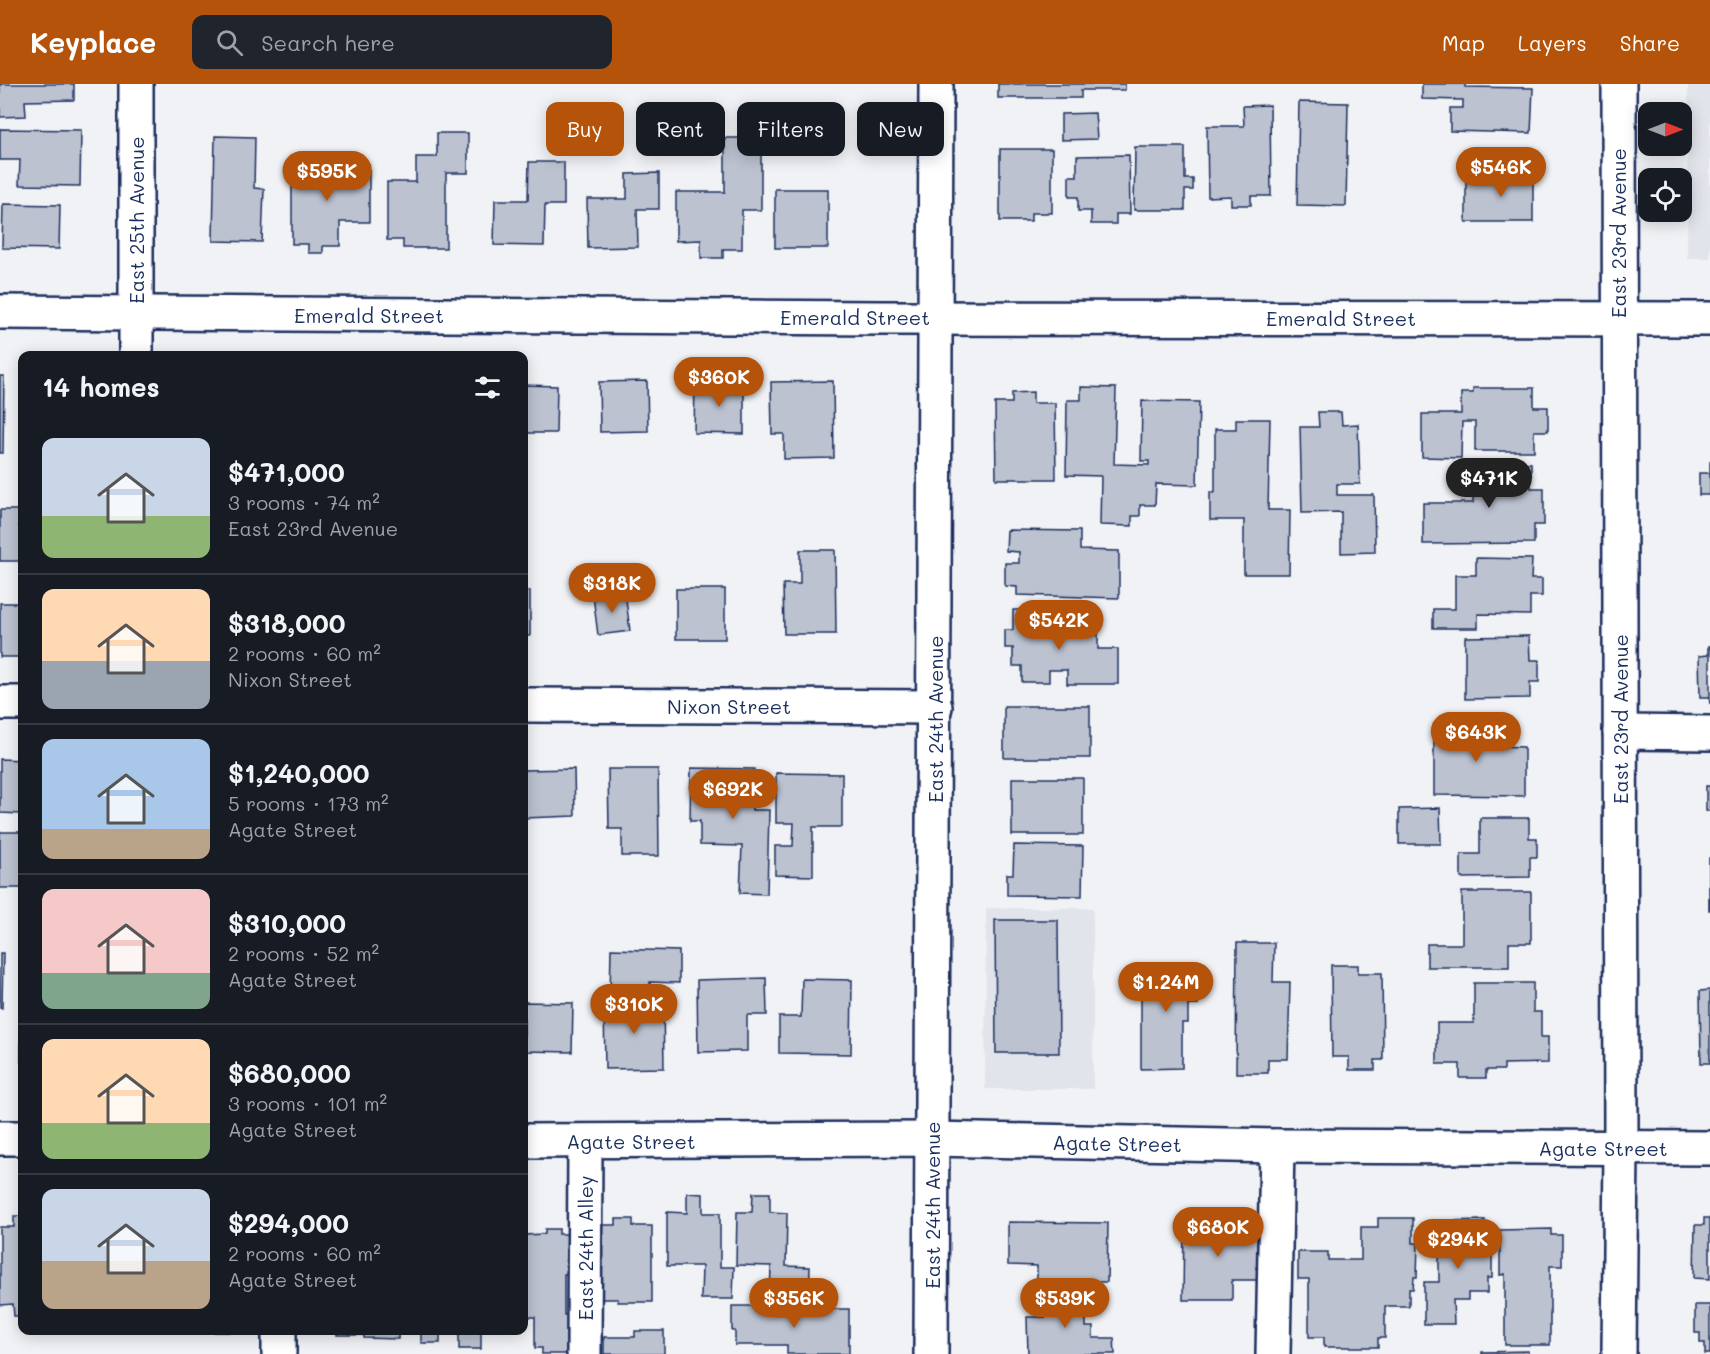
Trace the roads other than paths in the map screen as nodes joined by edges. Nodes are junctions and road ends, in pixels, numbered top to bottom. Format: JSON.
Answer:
{"nodes":[{"id":1,"x":136,"y":84,"type":"edge"},
{"id":2,"x":936,"y":84,"type":"edge"},
{"id":3,"x":1619,"y":84,"type":"edge"},
{"id":4,"x":0,"y":312,"type":"edge"},
{"id":5,"x":136,"y":314,"type":"junction"},
{"id":6,"x":935,"y":318,"type":"junction"},
{"id":7,"x":1618,"y":318,"type":"junction"},
{"id":8,"x":1710,"y":319,"type":"edge"},
{"id":9,"x":136,"y":351,"type":"edge"},
{"id":10,"x":0,"y":703,"type":"edge"},
{"id":11,"x":18,"y":703,"type":"edge"},
{"id":12,"x":528,"y":705,"type":"edge"},
{"id":13,"x":935,"y":707,"type":"junction"},
{"id":14,"x":1620,"y":732,"type":"junction"},
{"id":15,"x":1710,"y":733,"type":"edge"},
{"id":16,"x":0,"y":1138,"type":"edge"},
{"id":17,"x":18,"y":1138,"type":"edge"},
{"id":18,"x":932,"y":1139,"type":"junction"},
{"id":19,"x":528,"y":1142,"type":"edge"},
{"id":20,"x":585,"y":1142,"type":"junction"},
{"id":21,"x":1277,"y":1146,"type":"junction"},
{"id":22,"x":1621,"y":1148,"type":"junction"},
{"id":23,"x":1710,"y":1148,"type":"edge"},
{"id":24,"x":279,"y":1335,"type":"edge"},
{"id":25,"x":279,"y":1354,"type":"edge"},
{"id":26,"x":584,"y":1354,"type":"edge"},
{"id":27,"x":931,"y":1354,"type":"edge"},
{"id":28,"x":1273,"y":1354,"type":"edge"},
{"id":29,"x":1619,"y":1354,"type":"edge"}],
"edges":[{"from":1,"to":5,"type":"street","name":"East 25th Avenue"},
{"from":2,"to":6,"type":"street","name":"East 24th Avenue"},
{"from":3,"to":7,"type":"street","name":"East 23rd Avenue"},
{"from":4,"to":5,"type":"street","name":"Emerald Street"},
{"from":5,"to":6,"type":"street","name":"Emerald Street"},
{"from":5,"to":9,"type":"street","name":"East 25th Avenue"},
{"from":6,"to":7,"type":"street","name":"Emerald Street"},
{"from":6,"to":13,"type":"street","name":"East 24th Avenue"},
{"from":7,"to":8,"type":"street","name":"Emerald Street"},
{"from":7,"to":14,"type":"street","name":"East 23rd Avenue"},
{"from":10,"to":11,"type":"street"},
{"from":12,"to":13,"type":"street","name":"Nixon Street"},
{"from":13,"to":18,"type":"street","name":"East 24th Avenue"},
{"from":14,"to":15,"type":"street"},
{"from":14,"to":22,"type":"street","name":"East 23rd Avenue"},
{"from":16,"to":17,"type":"street"},
{"from":18,"to":20,"type":"street","name":"Agate Street"},
{"from":18,"to":21,"type":"street","name":"Agate Street"},
{"from":18,"to":27,"type":"street","name":"East 24th Avenue"},
{"from":19,"to":20,"type":"street","name":"Agate Street"},
{"from":20,"to":26,"type":"street","name":"East 24th Alley"},
{"from":21,"to":22,"type":"street","name":"Agate Street"},
{"from":21,"to":28,"type":"street"},
{"from":22,"to":23,"type":"street","name":"Agate Street"},
{"from":22,"to":29,"type":"street","name":"East 23rd Avenue"},
{"from":24,"to":25,"type":"street"}]}
